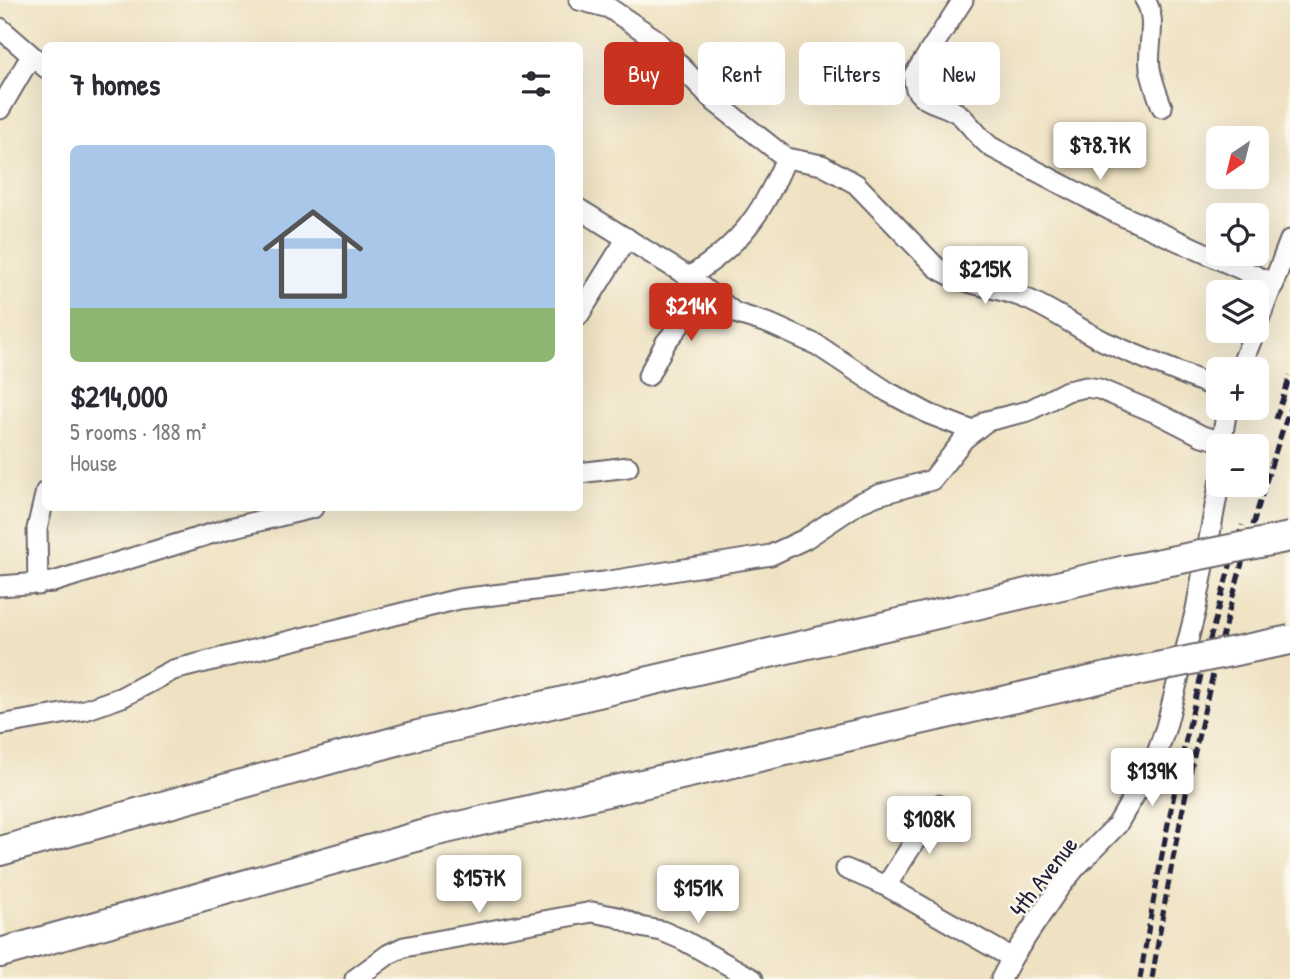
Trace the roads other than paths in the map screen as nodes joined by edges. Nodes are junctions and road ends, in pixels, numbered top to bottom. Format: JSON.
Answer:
{"nodes":[{"id":1,"x":579,"y":0,"type":"edge"},
{"id":2,"x":1145,"y":0,"type":"edge"},
{"id":3,"x":955,"y":2,"type":"edge"},
{"id":4,"x":0,"y":28,"type":"edge"},
{"id":5,"x":38,"y":62,"type":"edge"},
{"id":6,"x":0,"y":73,"type":"edge"},
{"id":7,"x":20,"y":77,"type":"junction"},
{"id":8,"x":1162,"y":107,"type":"dead end"},
{"id":9,"x":0,"y":109,"type":"edge"},
{"id":10,"x":786,"y":158,"type":"junction"},
{"id":11,"x":583,"y":211,"type":"edge"},
{"id":12,"x":627,"y":238,"type":"junction"},
{"id":13,"x":1290,"y":240,"type":"edge"},
{"id":14,"x":689,"y":277,"type":"junction"},
{"id":15,"x":1274,"y":284,"type":"junction"},
{"id":16,"x":707,"y":292,"type":"junction"},
{"id":17,"x":1269,"y":296,"type":"edge"},
{"id":18,"x":583,"y":309,"type":"edge"},
{"id":19,"x":648,"y":376,"type":"dead end"},
{"id":20,"x":1206,"y":383,"type":"edge"},
{"id":21,"x":973,"y":431,"type":"junction"},
{"id":22,"x":1206,"y":438,"type":"edge"},
{"id":23,"x":628,"y":467,"type":"dead end"},
{"id":24,"x":583,"y":473,"type":"edge"},
{"id":25,"x":1217,"y":497,"type":"edge"},
{"id":26,"x":42,"y":508,"type":"edge"},
{"id":27,"x":300,"y":511,"type":"edge"},
{"id":28,"x":1290,"y":537,"type":"edge"},
{"id":29,"x":38,"y":585,"type":"junction"},
{"id":30,"x":0,"y":586,"type":"edge"},
{"id":31,"x":1290,"y":640,"type":"edge"},
{"id":32,"x":0,"y":725,"type":"edge"},
{"id":33,"x":938,"y":805,"type":"dead end"},
{"id":34,"x":0,"y":851,"type":"edge"},
{"id":35,"x":846,"y":869,"type":"dead end"},
{"id":36,"x":886,"y":886,"type":"junction"},
{"id":37,"x":0,"y":953,"type":"edge"},
{"id":38,"x":1012,"y":958,"type":"junction"},
{"id":39,"x":355,"y":979,"type":"edge"},
{"id":40,"x":753,"y":979,"type":"edge"},
{"id":41,"x":1001,"y":979,"type":"edge"}],
"edges":[{"from":1,"to":10,"type":"street"},
{"from":2,"to":8,"type":"street"},
{"from":3,"to":15,"type":"street"},
{"from":4,"to":5,"type":"street"},
{"from":5,"to":7,"type":"street"},
{"from":6,"to":7,"type":"street"},
{"from":7,"to":9,"type":"street"},
{"from":10,"to":14,"type":"street"},
{"from":10,"to":20,"type":"street"},
{"from":11,"to":12,"type":"street"},
{"from":12,"to":14,"type":"street"},
{"from":12,"to":18,"type":"street"},
{"from":13,"to":15,"type":"street"},
{"from":14,"to":16,"type":"street"},
{"from":15,"to":17,"type":"street"},
{"from":16,"to":19,"type":"street"},
{"from":16,"to":21,"type":"street"},
{"from":21,"to":22,"type":"street"},
{"from":21,"to":32,"type":"street"},
{"from":23,"to":24,"type":"street"},
{"from":25,"to":38,"type":"street","name":"4th Avenue"},
{"from":26,"to":29,"type":"street"},
{"from":27,"to":29,"type":"street"},
{"from":28,"to":34,"type":"highway","bridge":true},
{"from":29,"to":30,"type":"street"},
{"from":31,"to":37,"type":"highway","bridge":true},
{"from":33,"to":36,"type":"street"},
{"from":35,"to":36,"type":"street"},
{"from":36,"to":38,"type":"street"},
{"from":38,"to":41,"type":"street","name":"4th Avenue"},
{"from":39,"to":40,"type":"street"}]}
